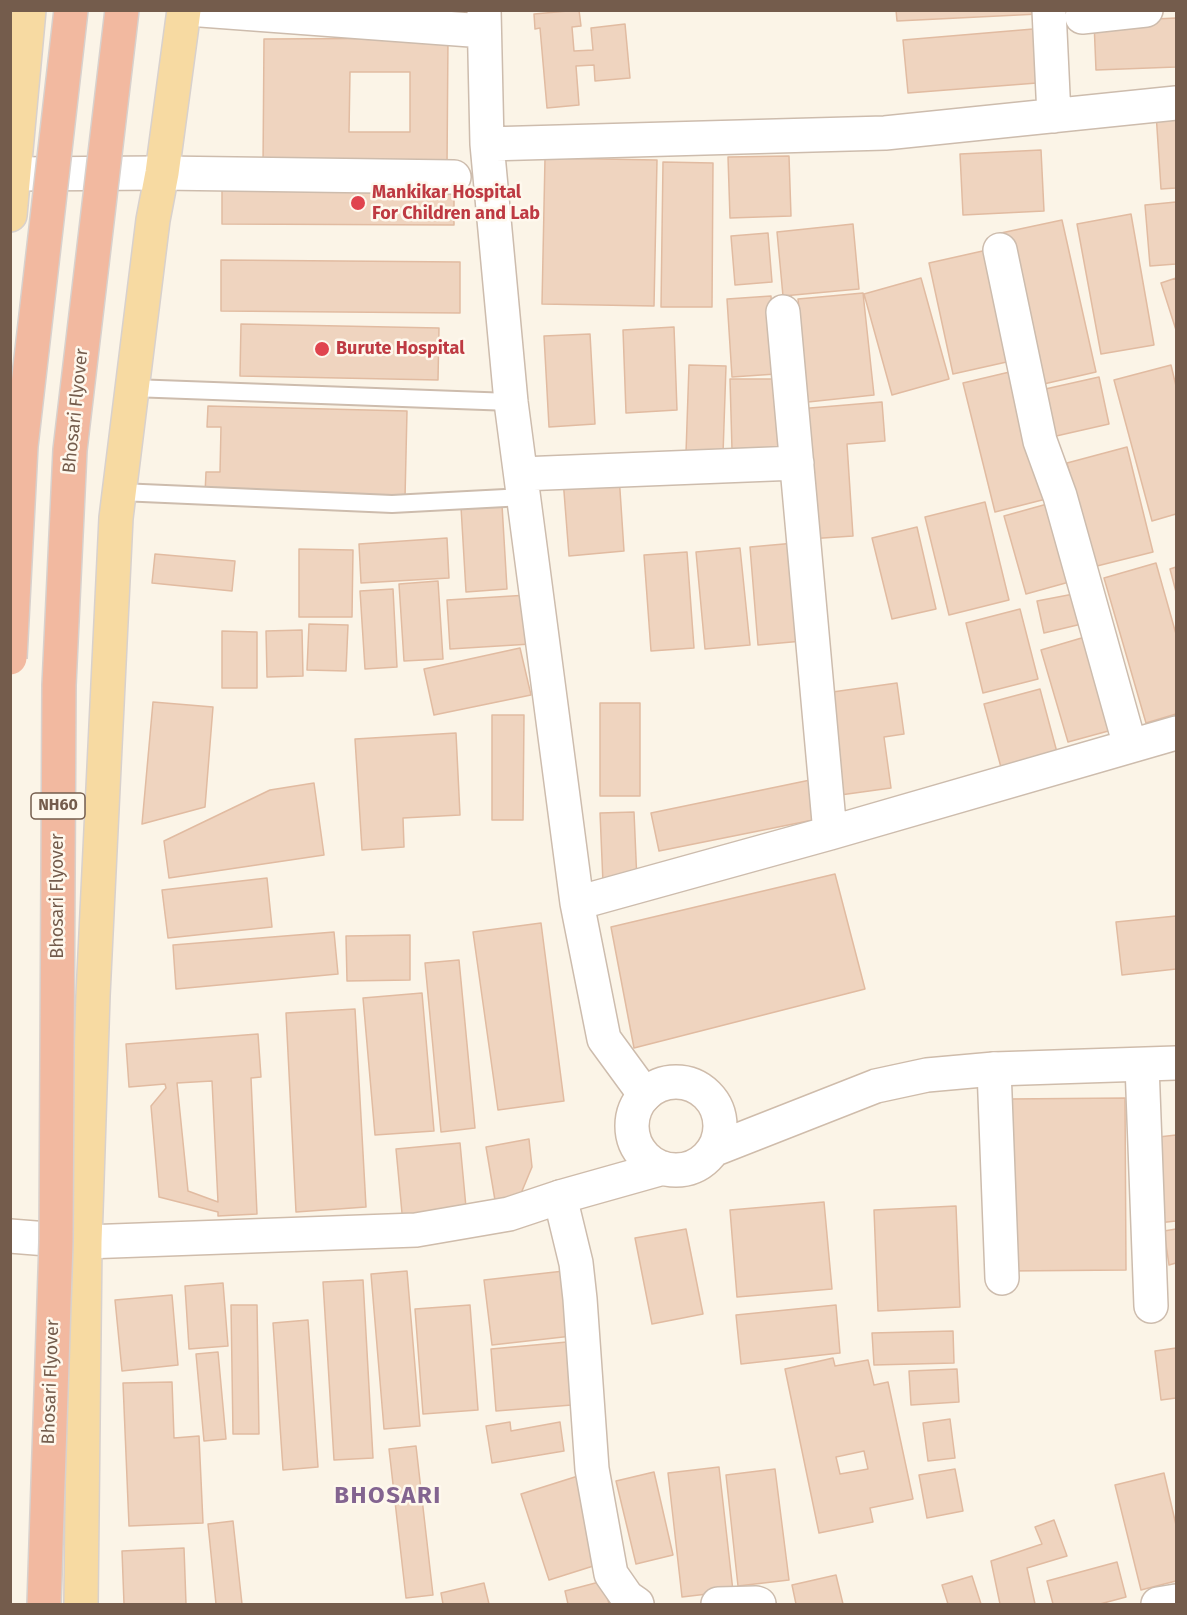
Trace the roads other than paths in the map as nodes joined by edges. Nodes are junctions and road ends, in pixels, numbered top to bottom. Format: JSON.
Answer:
{"nodes":[{"id":1,"x":29,"y":10,"type":"edge"},
{"id":2,"x":71,"y":10,"type":"edge"},
{"id":3,"x":122,"y":10,"type":"edge"},
{"id":4,"x":184,"y":10,"type":"edge"},
{"id":5,"x":201,"y":10,"type":"edge"},
{"id":6,"x":1049,"y":10,"type":"edge"},
{"id":7,"x":1146,"y":10,"type":"edge"},
{"id":8,"x":1082,"y":17,"type":"dead end"},
{"id":9,"x":484,"y":21,"type":"edge"},
{"id":10,"x":16,"y":87,"type":"edge"},
{"id":11,"x":1176,"y":103,"type":"edge"},
{"id":12,"x":1054,"y":116,"type":"junction"},
{"id":13,"x":487,"y":144,"type":"junction"},
{"id":14,"x":162,"y":173,"type":"junction"},
{"id":15,"x":13,"y":174,"type":"edge"},
{"id":16,"x":454,"y":177,"type":"dead end"},
{"id":17,"x":10,"y":215,"type":"edge"},
{"id":18,"x":1000,"y":250,"type":"dead end"},
{"id":19,"x":783,"y":312,"type":"dead end"},
{"id":20,"x":132,"y":388,"type":"junction"},
{"id":21,"x":511,"y":402,"type":"junction"},
{"id":22,"x":797,"y":463,"type":"junction"},
{"id":23,"x":522,"y":486,"type":"junction"},
{"id":24,"x":120,"y":492,"type":"junction"},
{"id":25,"x":10,"y":658,"type":"edge"},
{"id":26,"x":1176,"y":733,"type":"edge"},
{"id":27,"x":1131,"y":746,"type":"junction"},
{"id":28,"x":830,"y":833,"type":"junction"},
{"id":29,"x":577,"y":903,"type":"junction"},
{"id":30,"x":1176,"y":1063,"type":"edge"},
{"id":31,"x":1142,"y":1065,"type":"junction"},
{"id":32,"x":994,"y":1069,"type":"junction"},
{"id":33,"x":645,"y":1095,"type":"junction"},
{"id":34,"x":713,"y":1150,"type":"junction"},
{"id":35,"x":663,"y":1168,"type":"junction"},
{"id":36,"x":560,"y":1197,"type":"junction"},
{"id":37,"x":10,"y":1236,"type":"edge"},
{"id":38,"x":85,"y":1242,"type":"junction"},
{"id":39,"x":1002,"y":1278,"type":"dead end"},
{"id":40,"x":1151,"y":1306,"type":"dead end"},
{"id":41,"x":1176,"y":1600,"type":"edge"},
{"id":42,"x":44,"y":1605,"type":"edge"},
{"id":43,"x":81,"y":1605,"type":"edge"},
{"id":44,"x":637,"y":1605,"type":"edge"},
{"id":45,"x":718,"y":1605,"type":"edge"},
{"id":46,"x":759,"y":1605,"type":"edge"},
{"id":47,"x":1158,"y":1605,"type":"edge"}],
"edges":[{"from":1,"to":10,"type":"main road"},
{"from":2,"to":25,"type":"highway","bridge":true},
{"from":3,"to":42,"type":"highway","name":"Bhosari Flyover","number":"NH60","bridge":true},
{"from":4,"to":14,"type":"main road"},
{"from":5,"to":9,"type":"street"},
{"from":6,"to":12,"type":"street"},
{"from":7,"to":8,"type":"street"},
{"from":9,"to":13,"type":"street"},
{"from":10,"to":15,"type":"main road"},
{"from":11,"to":12,"type":"street"},
{"from":12,"to":13,"type":"street"},
{"from":13,"to":21,"type":"street"},
{"from":14,"to":15,"type":"street"},
{"from":14,"to":16,"type":"street"},
{"from":14,"to":20,"type":"main road"},
{"from":15,"to":17,"type":"main road"},
{"from":18,"to":27,"type":"street"},
{"from":19,"to":22,"type":"street"},
{"from":20,"to":21,"type":"lane"},
{"from":20,"to":24,"type":"main road"},
{"from":21,"to":23,"type":"street"},
{"from":22,"to":23,"type":"street"},
{"from":22,"to":28,"type":"street"},
{"from":23,"to":24,"type":"lane"},
{"from":23,"to":29,"type":"street"},
{"from":24,"to":38,"type":"main road"},
{"from":26,"to":27,"type":"street"},
{"from":27,"to":28,"type":"street"},
{"from":28,"to":29,"type":"street"},
{"from":29,"to":33,"type":"street"},
{"from":30,"to":31,"type":"street"},
{"from":31,"to":32,"type":"street"},
{"from":31,"to":40,"type":"street"},
{"from":32,"to":34,"type":"street"},
{"from":32,"to":39,"type":"street"},
{"from":33,"to":34,"type":"street"},
{"from":33,"to":35,"type":"street"},
{"from":34,"to":35,"type":"street"},
{"from":35,"to":36,"type":"street"},
{"from":36,"to":38,"type":"street"},
{"from":36,"to":44,"type":"street"},
{"from":37,"to":38,"type":"street"},
{"from":38,"to":43,"type":"main road"},
{"from":41,"to":47,"type":"street"},
{"from":45,"to":46,"type":"street"}]}
